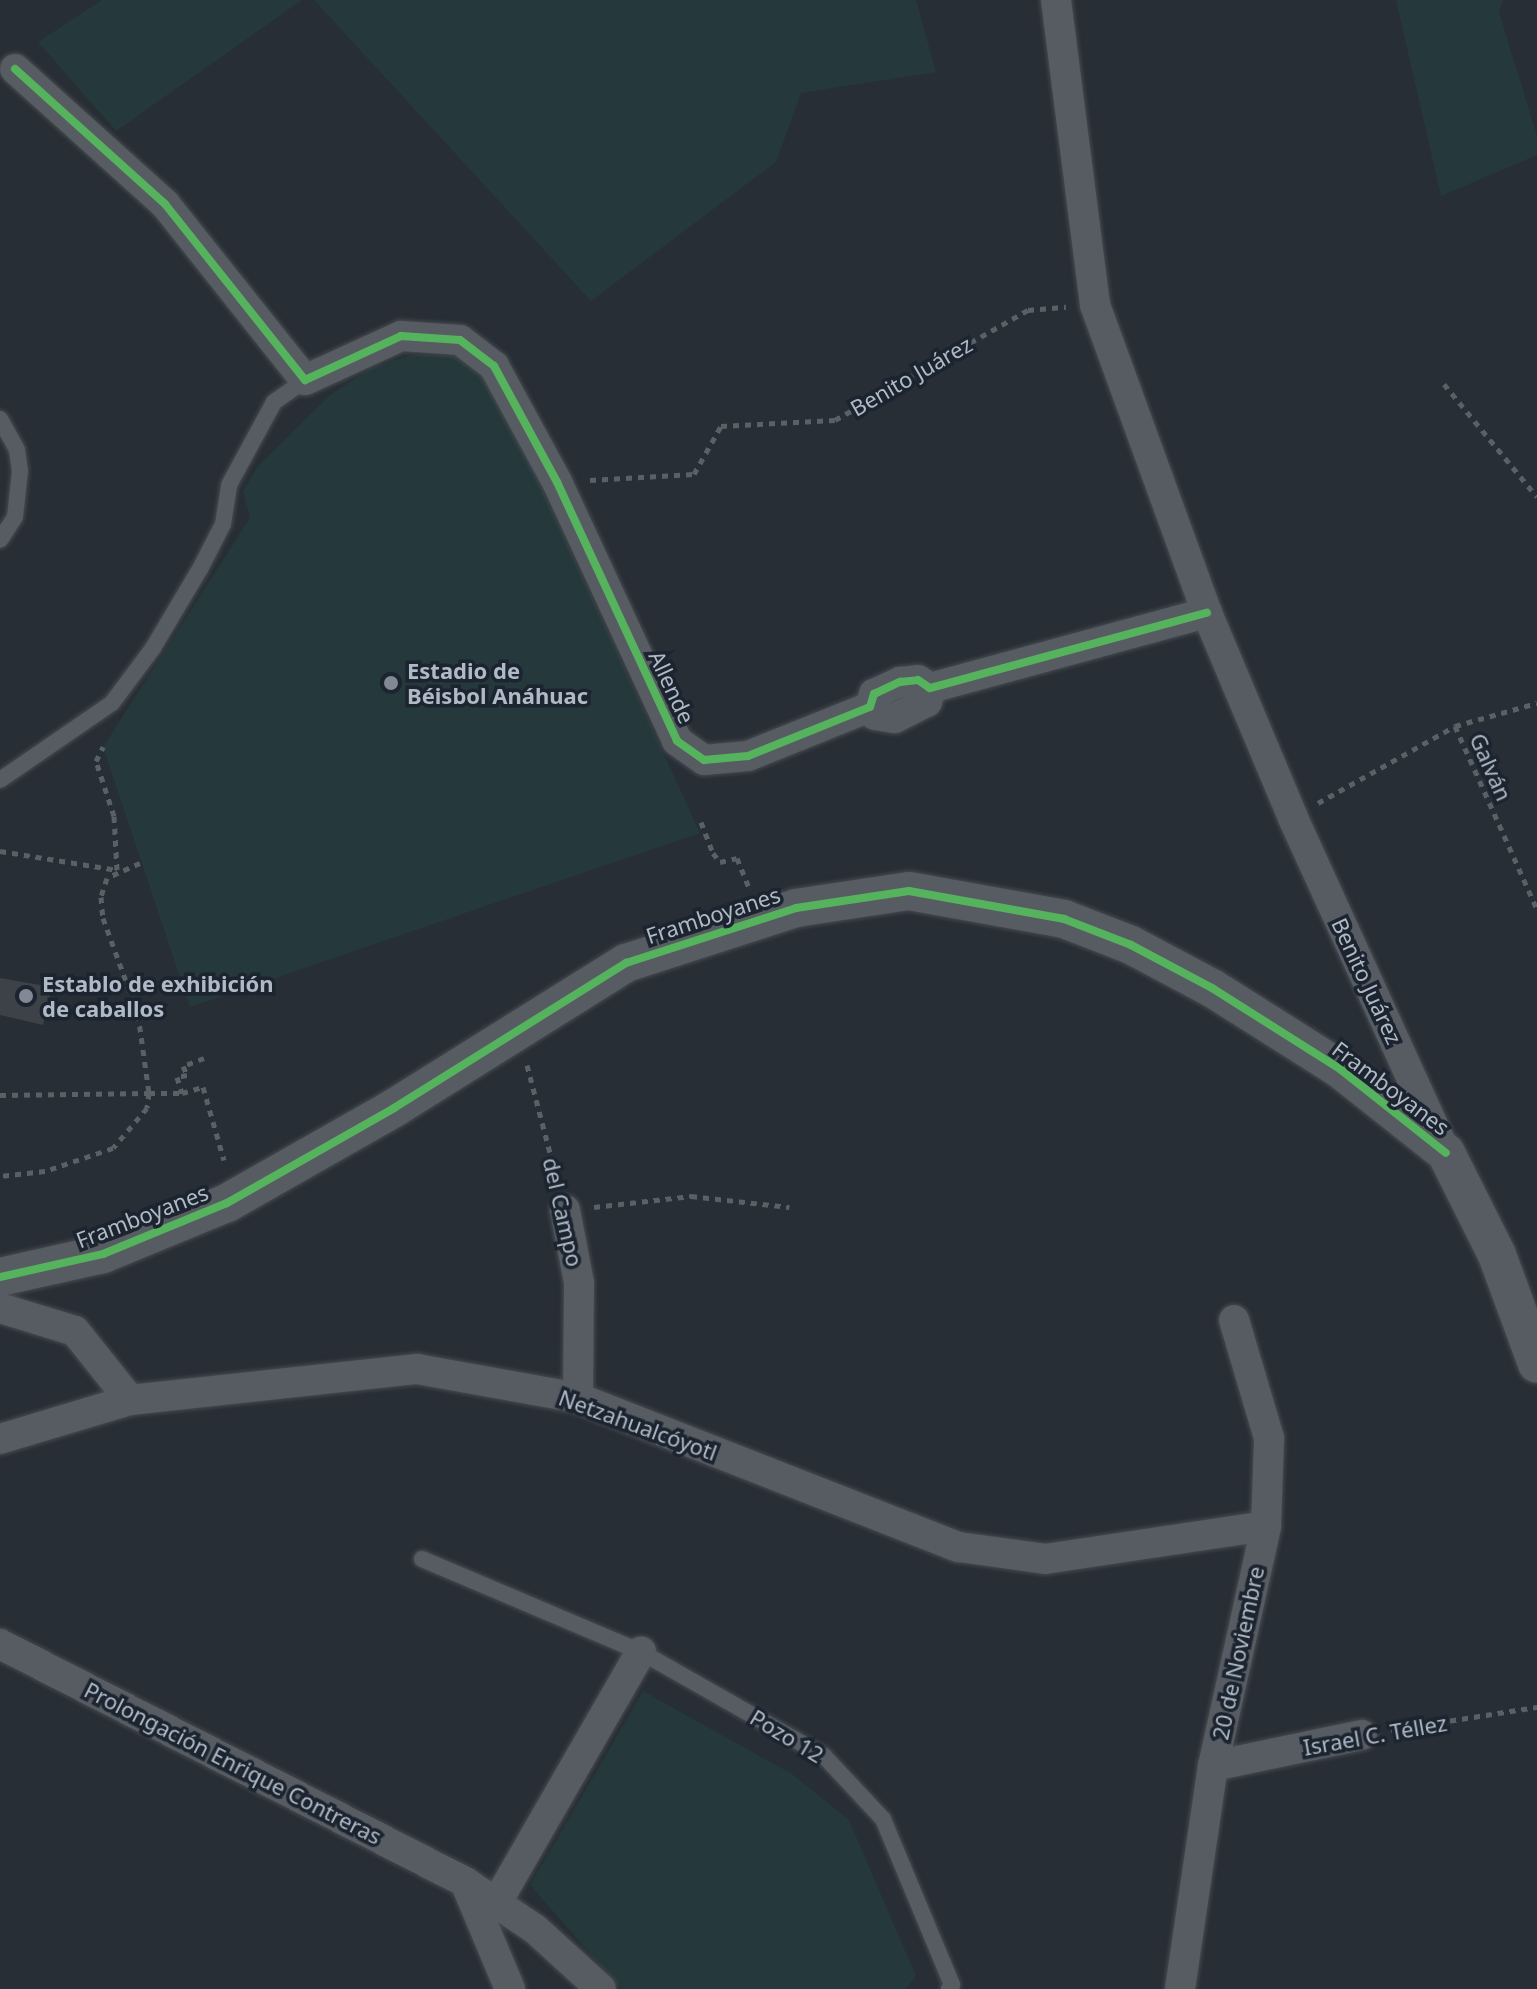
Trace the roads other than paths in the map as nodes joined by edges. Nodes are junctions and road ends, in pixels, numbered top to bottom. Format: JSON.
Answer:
{"nodes":[{"id":1,"x":1056,"y":0,"type":"edge"},
{"id":2,"x":15,"y":69,"type":"dead end"},
{"id":3,"x":305,"y":380,"type":"junction"},
{"id":4,"x":0,"y":419,"type":"edge"},
{"id":5,"x":0,"y":540,"type":"edge"},
{"id":6,"x":1207,"y":613,"type":"junction"},
{"id":7,"x":0,"y":780,"type":"edge"},
{"id":8,"x":1446,"y":1153,"type":"junction"},
{"id":9,"x":565,"y":1210,"type":"road end"},
{"id":10,"x":0,"y":1277,"type":"edge"},
{"id":11,"x":0,"y":1308,"type":"edge"},
{"id":12,"x":1234,"y":1320,"type":"dead end"},
{"id":13,"x":1537,"y":1364,"type":"edge"},
{"id":14,"x":578,"y":1398,"type":"junction"},
{"id":15,"x":130,"y":1400,"type":"junction"},
{"id":16,"x":0,"y":1439,"type":"edge"},
{"id":17,"x":1266,"y":1526,"type":"junction"},
{"id":18,"x":422,"y":1559,"type":"dead end"},
{"id":19,"x":0,"y":1644,"type":"edge"},
{"id":20,"x":641,"y":1652,"type":"junction"},
{"id":21,"x":1362,"y":1735,"type":"road end"},
{"id":22,"x":1213,"y":1766,"type":"junction"},
{"id":23,"x":465,"y":1882,"type":"junction"},
{"id":24,"x":497,"y":1902,"type":"junction"},
{"id":25,"x":510,"y":1989,"type":"edge"},
{"id":26,"x":601,"y":1989,"type":"edge"},
{"id":27,"x":949,"y":1989,"type":"edge"},
{"id":28,"x":1180,"y":1989,"type":"edge"}],
"edges":[{"from":1,"to":6,"type":"street","name":"Benito Juárez"},
{"from":2,"to":3,"type":"street"},
{"from":3,"to":6,"type":"street","name":"Allende"},
{"from":3,"to":7,"type":"lane"},
{"from":4,"to":5,"type":"lane"},
{"from":6,"to":8,"type":"street","name":"Benito Juárez"},
{"from":8,"to":10,"type":"street","name":"Framboyanes"},
{"from":8,"to":13,"type":"street","name":"Benito Juárez"},
{"from":9,"to":14,"type":"street","name":"del Campo"},
{"from":11,"to":15,"type":"street"},
{"from":12,"to":17,"type":"street","name":"20 de Noviembre"},
{"from":14,"to":15,"type":"street","name":"Netzahualcóyotl"},
{"from":14,"to":17,"type":"street","name":"Netzahualcóyotl"},
{"from":15,"to":16,"type":"street","name":"Netzahualcóyotl"},
{"from":17,"to":22,"type":"street","name":"20 de Noviembre"},
{"from":18,"to":20,"type":"lane","name":"Pozo 12"},
{"from":19,"to":23,"type":"street","name":"Prolongación Enrique Contreras"},
{"from":20,"to":24,"type":"street"},
{"from":20,"to":27,"type":"lane","name":"Pozo 12"},
{"from":21,"to":22,"type":"street","name":"Israel C. Téllez"},
{"from":22,"to":28,"type":"street","name":"20 de Noviembre"},
{"from":23,"to":24,"type":"street"},
{"from":23,"to":25,"type":"street"},
{"from":24,"to":26,"type":"street"}]}
